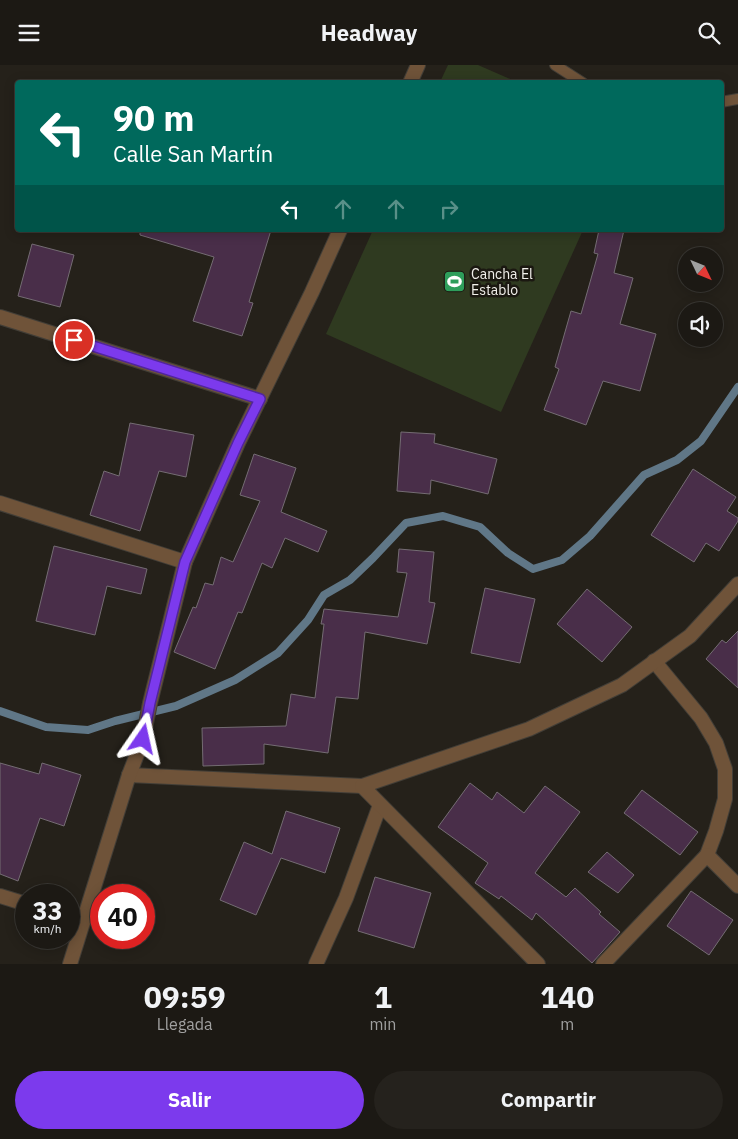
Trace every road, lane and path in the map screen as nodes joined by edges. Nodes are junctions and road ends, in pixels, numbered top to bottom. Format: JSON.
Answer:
{"nodes":[{"id":1,"x":418,"y":65,"type":"edge"},
{"id":2,"x":555,"y":65,"type":"edge"},
{"id":3,"x":411,"y":80,"type":"edge"},
{"id":4,"x":578,"y":80,"type":"edge"},
{"id":5,"x":738,"y":99,"type":"edge"},
{"id":6,"x":724,"y":101,"type":"edge"},
{"id":7,"x":339,"y":232,"type":"edge"},
{"id":8,"x":0,"y":317,"type":"edge"},
{"id":9,"x":260,"y":399,"type":"junction"},
{"id":10,"x":0,"y":503,"type":"edge"},
{"id":11,"x":185,"y":562,"type":"junction"},
{"id":12,"x":738,"y":584,"type":"edge"},
{"id":13,"x":654,"y":661,"type":"junction"},
{"id":14,"x":129,"y":775,"type":"junction"},
{"id":15,"x":362,"y":786,"type":"junction"},
{"id":16,"x":731,"y":798,"type":"edge"},
{"id":17,"x":380,"y":805,"type":"junction"},
{"id":18,"x":707,"y":855,"type":"junction"},
{"id":19,"x":738,"y":886,"type":"edge"},
{"id":20,"x":0,"y":896,"type":"edge"},
{"id":21,"x":15,"y":901,"type":"edge"},
{"id":22,"x":80,"y":919,"type":"edge"},
{"id":23,"x":84,"y":920,"type":"junction"},
{"id":24,"x":70,"y":964,"type":"edge"},
{"id":25,"x":316,"y":964,"type":"edge"},
{"id":26,"x":538,"y":964,"type":"edge"},
{"id":27,"x":603,"y":964,"type":"edge"}],
"edges":[{"from":1,"to":3,"type":"street"},
{"from":2,"to":4,"type":"lane"},
{"from":5,"to":6,"type":"lane"},
{"from":7,"to":9,"type":"street"},
{"from":8,"to":9,"type":"street"},
{"from":9,"to":11,"type":"street"},
{"from":10,"to":11,"type":"street"},
{"from":11,"to":14,"type":"street"},
{"from":12,"to":13,"type":"street"},
{"from":13,"to":15,"type":"street"},
{"from":13,"to":16,"type":"street"},
{"from":14,"to":15,"type":"street"},
{"from":14,"to":23,"type":"street"},
{"from":15,"to":17,"type":"street"},
{"from":16,"to":18,"type":"street"},
{"from":17,"to":25,"type":"street"},
{"from":17,"to":26,"type":"street"},
{"from":18,"to":19,"type":"street"},
{"from":18,"to":27,"type":"street"},
{"from":20,"to":21,"type":"street"},
{"from":22,"to":23,"type":"street"},
{"from":23,"to":24,"type":"street"}]}
